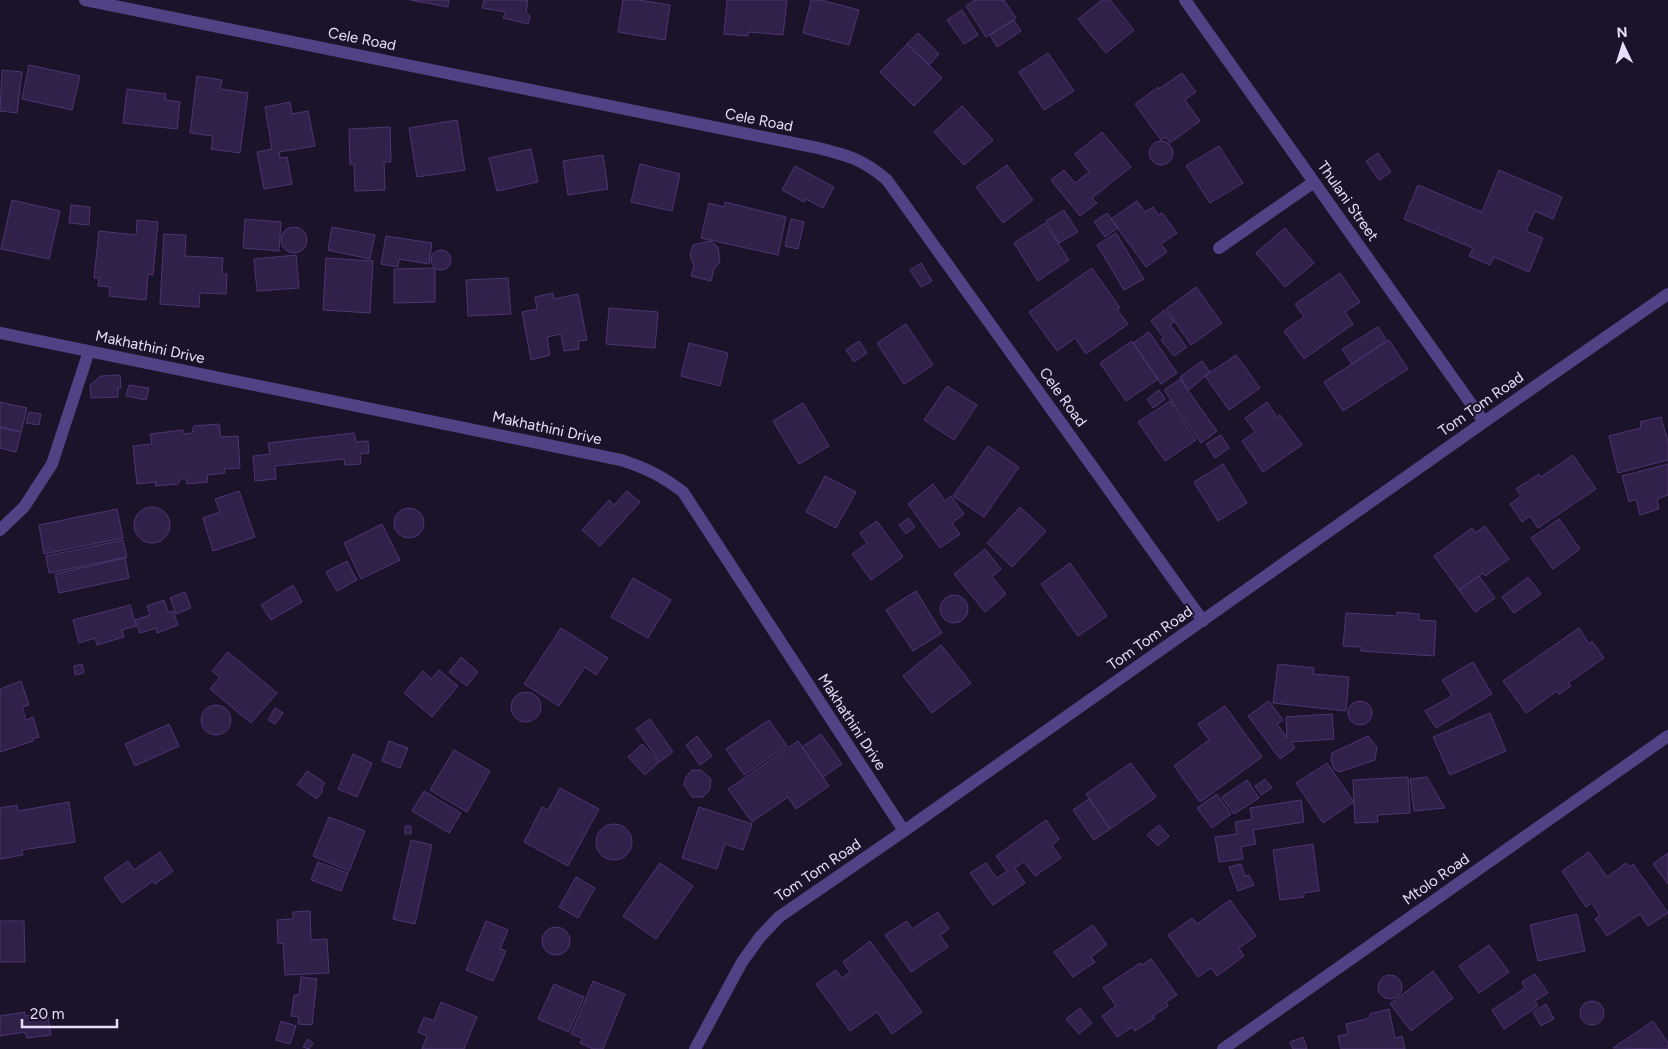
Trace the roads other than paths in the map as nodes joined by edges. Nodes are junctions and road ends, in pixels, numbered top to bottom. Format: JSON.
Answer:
{"nodes":[{"id":1,"x":85,"y":0,"type":"edge"},
{"id":2,"x":1185,"y":0,"type":"edge"},
{"id":3,"x":1314,"y":182,"type":"junction"},
{"id":4,"x":1220,"y":248,"type":"dead end"},
{"id":5,"x":1668,"y":294,"type":"edge"},
{"id":6,"x":0,"y":333,"type":"edge"},
{"id":7,"x":89,"y":351,"type":"junction"},
{"id":8,"x":1484,"y":422,"type":"junction"},
{"id":9,"x":0,"y":530,"type":"edge"},
{"id":10,"x":1203,"y":621,"type":"junction"},
{"id":11,"x":1668,"y":736,"type":"edge"},
{"id":12,"x":904,"y":832,"type":"junction"},
{"id":13,"x":695,"y":1049,"type":"edge"},
{"id":14,"x":1223,"y":1049,"type":"edge"}],
"edges":[{"from":1,"to":10,"type":"street","name":"Cele Road"},
{"from":2,"to":3,"type":"street","name":"Thulani Street"},
{"from":3,"to":4,"type":"street"},
{"from":3,"to":8,"type":"street","name":"Thulani Street"},
{"from":5,"to":8,"type":"street","name":"Tom Tom Road"},
{"from":6,"to":7,"type":"street","name":"Makhathini Drive"},
{"from":7,"to":9,"type":"street"},
{"from":7,"to":12,"type":"street","name":"Makhathini Drive"},
{"from":8,"to":10,"type":"street","name":"Tom Tom Road"},
{"from":10,"to":12,"type":"street","name":"Tom Tom Road"},
{"from":11,"to":14,"type":"street","name":"Mtolo Road"},
{"from":12,"to":13,"type":"street","name":"Tom Tom Road"}]}
